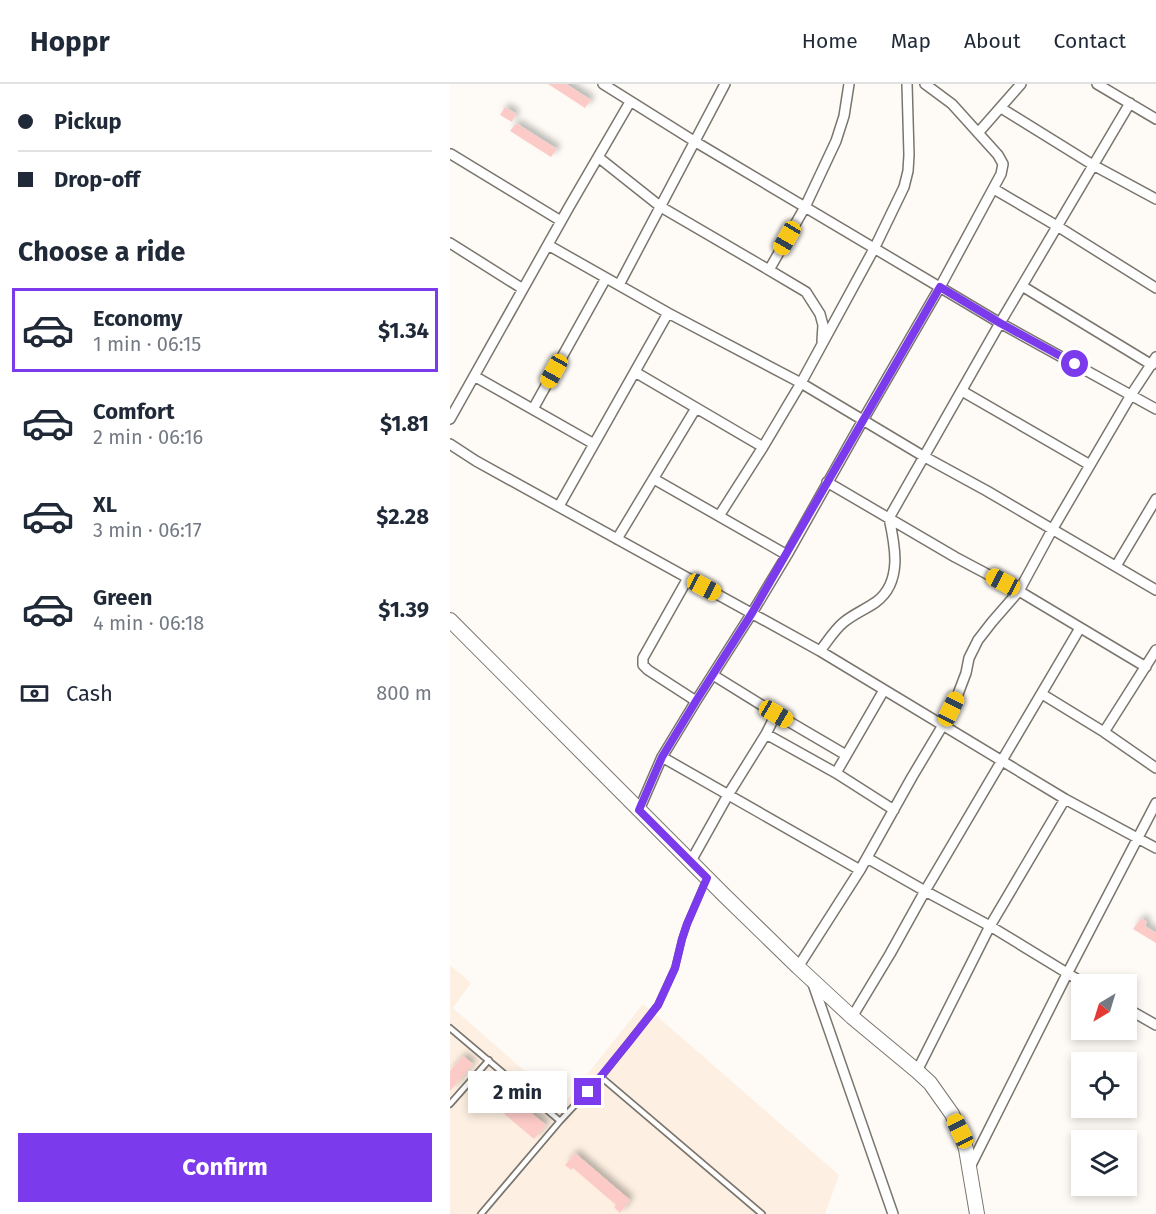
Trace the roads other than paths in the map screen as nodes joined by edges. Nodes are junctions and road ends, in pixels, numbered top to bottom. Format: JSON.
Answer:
{"nodes":[{"id":1,"x":603,"y":84,"type":"edge"},
{"id":2,"x":725,"y":84,"type":"edge"},
{"id":3,"x":849,"y":84,"type":"edge"},
{"id":4,"x":907,"y":84,"type":"edge"},
{"id":5,"x":925,"y":84,"type":"edge"},
{"id":6,"x":1021,"y":84,"type":"edge"},
{"id":7,"x":1097,"y":84,"type":"edge"},
{"id":8,"x":630,"y":102,"type":"junction"},
{"id":9,"x":1130,"y":103,"type":"junction"},
{"id":10,"x":1001,"y":108,"type":"junction"},
{"id":11,"x":1156,"y":119,"type":"edge"},
{"id":12,"x":978,"y":133,"type":"junction"},
{"id":13,"x":694,"y":141,"type":"junction"},
{"id":14,"x":451,"y":154,"type":"edge"},
{"id":15,"x":598,"y":158,"type":"junction"},
{"id":16,"x":1093,"y":165,"type":"junction"},
{"id":17,"x":994,"y":189,"type":"junction"},
{"id":18,"x":1156,"y":199,"type":"edge"},
{"id":19,"x":661,"y":207,"type":"junction"},
{"id":20,"x":805,"y":207,"type":"junction"},
{"id":21,"x":561,"y":221,"type":"junction"},
{"id":22,"x":1057,"y":226,"type":"junction"},
{"id":23,"x":450,"y":243,"type":"edge"},
{"id":24,"x":548,"y":245,"type":"junction"},
{"id":25,"x":875,"y":247,"type":"junction"},
{"id":26,"x":769,"y":270,"type":"junction"},
{"id":27,"x":606,"y":279,"type":"junction"},
{"id":28,"x":619,"y":285,"type":"junction"},
{"id":29,"x":1022,"y":286,"type":"junction"},
{"id":30,"x":940,"y":287,"type":"junction"},
{"id":31,"x":1156,"y":288,"type":"edge"},
{"id":32,"x":523,"y":289,"type":"junction"},
{"id":33,"x":668,"y":313,"type":"junction"},
{"id":34,"x":1000,"y":323,"type":"junction"},
{"id":35,"x":822,"y":343,"type":"junction"},
{"id":36,"x":1154,"y":361,"type":"edge"},
{"id":37,"x":635,"y":372,"type":"junction"},
{"id":38,"x":474,"y":376,"type":"junction"},
{"id":39,"x":801,"y":382,"type":"junction"},
{"id":40,"x":962,"y":391,"type":"junction"},
{"id":41,"x":1131,"y":394,"type":"junction"},
{"id":42,"x":696,"y":408,"type":"junction"},
{"id":43,"x":533,"y":409,"type":"junction"},
{"id":44,"x":1156,"y":409,"type":"edge"},
{"id":45,"x":450,"y":419,"type":"edge"},
{"id":46,"x":863,"y":420,"type":"junction"},
{"id":47,"x":450,"y":444,"type":"edge"},
{"id":48,"x":594,"y":444,"type":"junction"},
{"id":49,"x":763,"y":447,"type":"junction"},
{"id":50,"x":923,"y":456,"type":"junction"},
{"id":51,"x":1090,"y":465,"type":"junction"},
{"id":52,"x":654,"y":479,"type":"junction"},
{"id":53,"x":827,"y":482,"type":"junction"},
{"id":54,"x":1156,"y":499,"type":"edge"},
{"id":55,"x":559,"y":506,"type":"junction"},
{"id":56,"x":719,"y":516,"type":"junction"},
{"id":57,"x":889,"y":518,"type":"junction"},
{"id":58,"x":1052,"y":530,"type":"junction"},
{"id":59,"x":617,"y":539,"type":"junction"},
{"id":60,"x":786,"y":555,"type":"junction"},
{"id":61,"x":1116,"y":566,"type":"junction"},
{"id":62,"x":688,"y":578,"type":"junction"},
{"id":63,"x":1156,"y":590,"type":"edge"},
{"id":64,"x":1019,"y":591,"type":"junction"},
{"id":65,"x":752,"y":613,"type":"junction"},
{"id":66,"x":450,"y":620,"type":"edge"},
{"id":67,"x":1080,"y":628,"type":"junction"},
{"id":68,"x":820,"y":651,"type":"junction"},
{"id":69,"x":1156,"y":651,"type":"edge"},
{"id":70,"x":1146,"y":667,"type":"junction"},
{"id":71,"x":713,"y":675,"type":"junction"},
{"id":72,"x":884,"y":690,"type":"junction"},
{"id":73,"x":1042,"y":694,"type":"junction"},
{"id":74,"x":696,"y":701,"type":"junction"},
{"id":75,"x":776,"y":714,"type":"junction"},
{"id":76,"x":943,"y":725,"type":"junction"},
{"id":77,"x":1104,"y":732,"type":"junction"},
{"id":78,"x":766,"y":734,"type":"junction"},
{"id":79,"x":846,"y":755,"type":"junction"},
{"id":80,"x":662,"y":757,"type":"junction"},
{"id":81,"x":1002,"y":762,"type":"junction"},
{"id":82,"x":1156,"y":768,"type":"edge"},
{"id":83,"x":836,"y":773,"type":"junction"},
{"id":84,"x":728,"y":795,"type":"junction"},
{"id":85,"x":1065,"y":799,"type":"junction"},
{"id":86,"x":1156,"y":803,"type":"edge"},
{"id":87,"x":639,"y":810,"type":"junction"},
{"id":88,"x":894,"y":810,"type":"junction"},
{"id":89,"x":1137,"y":838,"type":"junction"},
{"id":90,"x":1156,"y":848,"type":"edge"},
{"id":91,"x":867,"y":858,"type":"junction"},
{"id":92,"x":691,"y":861,"type":"junction"},
{"id":93,"x":860,"y":870,"type":"junction"},
{"id":94,"x":707,"y":878,"type":"junction"},
{"id":95,"x":925,"y":891,"type":"junction"},
{"id":96,"x":990,"y":926,"type":"junction"},
{"id":97,"x":798,"y":967,"type":"junction"},
{"id":98,"x":1067,"y":974,"type":"junction"},
{"id":99,"x":1071,"y":976,"type":"edge"},
{"id":100,"x":811,"y":979,"type":"junction"},
{"id":101,"x":1137,"y":1014,"type":"edge"},
{"id":102,"x":852,"y":1017,"type":"junction"},
{"id":103,"x":1156,"y":1025,"type":"edge"},
{"id":104,"x":450,"y":1028,"type":"edge"},
{"id":105,"x":489,"y":1060,"type":"junction"},
{"id":106,"x":917,"y":1071,"type":"junction"},
{"id":107,"x":601,"y":1077,"type":"junction"},
{"id":108,"x":450,"y":1104,"type":"edge"},
{"id":109,"x":560,"y":1121,"type":"junction"},
{"id":110,"x":968,"y":1170,"type":"junction"},
{"id":111,"x":481,"y":1214,"type":"edge"},
{"id":112,"x":762,"y":1214,"type":"edge"},
{"id":113,"x":893,"y":1214,"type":"edge"},
{"id":114,"x":977,"y":1214,"type":"edge"}],
"edges":[{"from":1,"to":8,"type":"street"},
{"from":2,"to":13,"type":"street"},
{"from":3,"to":20,"type":"street"},
{"from":4,"to":25,"type":"street"},
{"from":5,"to":12,"type":"street"},
{"from":6,"to":10,"type":"street"},
{"from":7,"to":9,"type":"street"},
{"from":8,"to":13,"type":"street"},
{"from":8,"to":15,"type":"street"},
{"from":9,"to":11,"type":"street"},
{"from":9,"to":16,"type":"street"},
{"from":10,"to":12,"type":"street"},
{"from":10,"to":16,"type":"street"},
{"from":12,"to":17,"type":"street"},
{"from":13,"to":19,"type":"street"},
{"from":13,"to":20,"type":"street"},
{"from":14,"to":21,"type":"street"},
{"from":15,"to":19,"type":"street"},
{"from":15,"to":21,"type":"street"},
{"from":16,"to":18,"type":"street"},
{"from":16,"to":22,"type":"street"},
{"from":17,"to":22,"type":"street"},
{"from":17,"to":30,"type":"street"},
{"from":19,"to":26,"type":"street"},
{"from":19,"to":28,"type":"street"},
{"from":20,"to":25,"type":"street"},
{"from":20,"to":26,"type":"street"},
{"from":21,"to":24,"type":"street"},
{"from":22,"to":29,"type":"street"},
{"from":22,"to":31,"type":"street"},
{"from":23,"to":32,"type":"street"},
{"from":24,"to":27,"type":"street"},
{"from":24,"to":32,"type":"street"},
{"from":25,"to":30,"type":"street"},
{"from":25,"to":35,"type":"street"},
{"from":26,"to":35,"type":"street"},
{"from":27,"to":28,"type":"street"},
{"from":27,"to":43,"type":"street"},
{"from":28,"to":33,"type":"street"},
{"from":29,"to":34,"type":"street"},
{"from":29,"to":36,"type":"street"},
{"from":30,"to":34,"type":"street"},
{"from":30,"to":46,"type":"street"},
{"from":32,"to":38,"type":"street"},
{"from":33,"to":37,"type":"street"},
{"from":33,"to":39,"type":"street"},
{"from":34,"to":40,"type":"street"},
{"from":34,"to":41,"type":"street"},
{"from":35,"to":39,"type":"street"},
{"from":36,"to":41,"type":"street"},
{"from":37,"to":42,"type":"street"},
{"from":37,"to":48,"type":"street"},
{"from":38,"to":43,"type":"street"},
{"from":38,"to":45,"type":"street"},
{"from":39,"to":46,"type":"street"},
{"from":39,"to":49,"type":"street"},
{"from":40,"to":50,"type":"street"},
{"from":40,"to":51,"type":"street"},
{"from":41,"to":44,"type":"street"},
{"from":41,"to":51,"type":"street"},
{"from":42,"to":49,"type":"street"},
{"from":42,"to":52,"type":"street"},
{"from":43,"to":48,"type":"street"},
{"from":46,"to":50,"type":"street"},
{"from":46,"to":53,"type":"street"},
{"from":47,"to":55,"type":"street"},
{"from":48,"to":55,"type":"street"},
{"from":49,"to":56,"type":"street"},
{"from":50,"to":57,"type":"street"},
{"from":50,"to":58,"type":"street"},
{"from":51,"to":58,"type":"street"},
{"from":52,"to":56,"type":"street"},
{"from":52,"to":59,"type":"street"},
{"from":53,"to":57,"type":"street"},
{"from":53,"to":60,"type":"street"},
{"from":54,"to":61,"type":"street"},
{"from":55,"to":59,"type":"street"},
{"from":56,"to":60,"type":"street"},
{"from":57,"to":64,"type":"street"},
{"from":57,"to":68,"type":"street"},
{"from":58,"to":61,"type":"street"},
{"from":58,"to":64,"type":"street"},
{"from":59,"to":62,"type":"street"},
{"from":60,"to":65,"type":"street"},
{"from":61,"to":63,"type":"street"},
{"from":62,"to":65,"type":"street"},
{"from":62,"to":74,"type":"street"},
{"from":64,"to":67,"type":"street"},
{"from":64,"to":76,"type":"street"},
{"from":65,"to":68,"type":"street"},
{"from":65,"to":71,"type":"street"},
{"from":66,"to":87,"type":"main road"},
{"from":67,"to":70,"type":"street"},
{"from":67,"to":73,"type":"street"},
{"from":68,"to":72,"type":"street"},
{"from":69,"to":70,"type":"street"},
{"from":70,"to":77,"type":"street"},
{"from":71,"to":74,"type":"street"},
{"from":71,"to":75,"type":"street"},
{"from":72,"to":76,"type":"street"},
{"from":72,"to":79,"type":"street"},
{"from":73,"to":77,"type":"street"},
{"from":73,"to":81,"type":"street"},
{"from":74,"to":80,"type":"street"},
{"from":75,"to":78,"type":"street"},
{"from":75,"to":79,"type":"street"},
{"from":76,"to":81,"type":"street"},
{"from":76,"to":88,"type":"street"},
{"from":77,"to":82,"type":"street"},
{"from":78,"to":83,"type":"street"},
{"from":78,"to":84,"type":"street"},
{"from":79,"to":83,"type":"street"},
{"from":80,"to":84,"type":"street"},
{"from":80,"to":87,"type":"street"},
{"from":81,"to":85,"type":"street"},
{"from":81,"to":95,"type":"street"},
{"from":83,"to":88,"type":"street"},
{"from":84,"to":92,"type":"street"},
{"from":84,"to":93,"type":"street"},
{"from":85,"to":89,"type":"street"},
{"from":85,"to":96,"type":"street"},
{"from":86,"to":89,"type":"street"},
{"from":87,"to":92,"type":"main road"},
{"from":88,"to":91,"type":"street"},
{"from":89,"to":90,"type":"street"},
{"from":89,"to":98,"type":"street"},
{"from":91,"to":93,"type":"street"},
{"from":91,"to":95,"type":"street"},
{"from":92,"to":94,"type":"main road"},
{"from":93,"to":97,"type":"street"},
{"from":94,"to":97,"type":"main road"},
{"from":94,"to":107,"type":"lane"},
{"from":95,"to":96,"type":"street"},
{"from":95,"to":102,"type":"street"},
{"from":96,"to":98,"type":"street"},
{"from":96,"to":106,"type":"street"},
{"from":97,"to":100,"type":"main road"},
{"from":98,"to":99,"type":"street"},
{"from":98,"to":110,"type":"street"},
{"from":100,"to":102,"type":"main road"},
{"from":100,"to":113,"type":"street"},
{"from":101,"to":103,"type":"street"},
{"from":102,"to":106,"type":"main road"},
{"from":104,"to":105,"type":"lane"},
{"from":105,"to":108,"type":"lane"},
{"from":105,"to":109,"type":"lane"},
{"from":106,"to":110,"type":"main road"},
{"from":107,"to":109,"type":"lane"},
{"from":107,"to":112,"type":"lane"},
{"from":109,"to":111,"type":"lane"},
{"from":110,"to":114,"type":"main road"}]}
